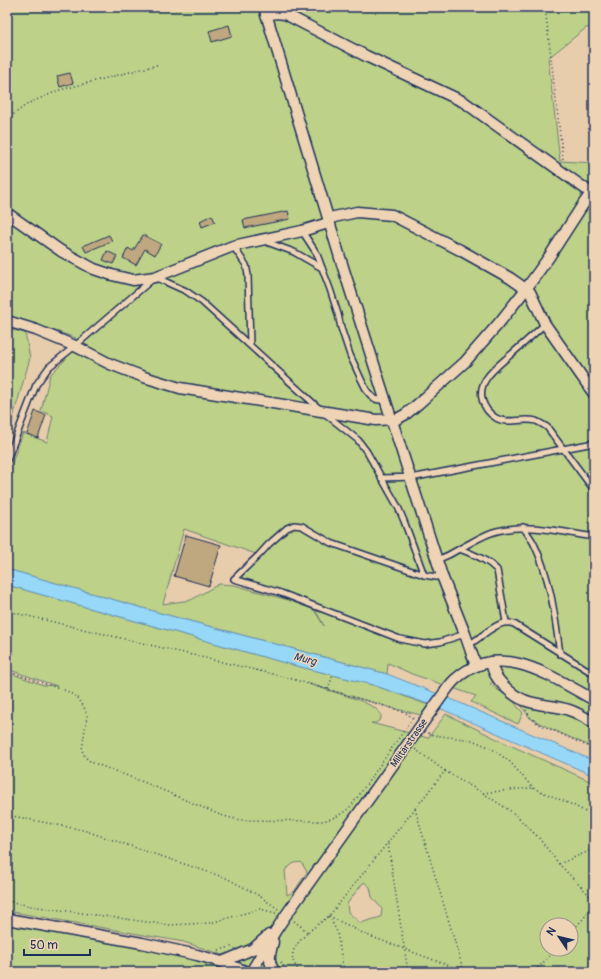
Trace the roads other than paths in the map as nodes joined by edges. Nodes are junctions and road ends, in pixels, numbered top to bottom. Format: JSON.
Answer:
{"nodes":[{"id":1,"x":265,"y":11,"type":"edge"},
{"id":2,"x":593,"y":192,"type":"edge"},
{"id":3,"x":7,"y":213,"type":"edge"},
{"id":4,"x":330,"y":221,"type":"junction"},
{"id":5,"x":302,"y":231,"type":"junction"},
{"id":6,"x":260,"y":240,"type":"junction"},
{"id":7,"x":233,"y":246,"type":"junction"},
{"id":8,"x":322,"y":268,"type":"junction"},
{"id":9,"x":155,"y":277,"type":"junction"},
{"id":10,"x":526,"y":289,"type":"junction"},
{"id":11,"x":7,"y":323,"type":"edge"},
{"id":12,"x":545,"y":324,"type":"junction"},
{"id":13,"x":250,"y":345,"type":"junction"},
{"id":14,"x":75,"y":346,"type":"junction"},
{"id":15,"x":594,"y":394,"type":"edge"},
{"id":16,"x":385,"y":399,"type":"junction"},
{"id":17,"x":323,"y":412,"type":"junction"},
{"id":18,"x":392,"y":420,"type":"junction"},
{"id":19,"x":594,"y":443,"type":"edge"},
{"id":20,"x":563,"y":448,"type":"junction"},
{"id":21,"x":7,"y":460,"type":"edge"},
{"id":22,"x":381,"y":478,"type":"junction"},
{"id":23,"x":410,"y":478,"type":"junction"},
{"id":24,"x":594,"y":490,"type":"edge"},
{"id":25,"x":524,"y":528,"type":"junction"},
{"id":26,"x":594,"y":538,"type":"edge"},
{"id":27,"x":460,"y":549,"type":"junction"},
{"id":28,"x":436,"y":560,"type":"junction"},
{"id":29,"x":424,"y":575,"type":"junction"},
{"id":30,"x":442,"y":576,"type":"junction"},
{"id":31,"x":506,"y":622,"type":"junction"},
{"id":32,"x":464,"y":634,"type":"junction"},
{"id":33,"x":468,"y":645,"type":"junction"},
{"id":34,"x":560,"y":654,"type":"junction"},
{"id":35,"x":491,"y":662,"type":"junction"},
{"id":36,"x":476,"y":666,"type":"junction"},
{"id":37,"x":594,"y":674,"type":"edge"},
{"id":38,"x":594,"y":700,"type":"edge"},
{"id":39,"x":594,"y":723,"type":"edge"},
{"id":40,"x":7,"y":919,"type":"edge"},
{"id":41,"x":276,"y":930,"type":"junction"},
{"id":42,"x":222,"y":962,"type":"junction"},
{"id":43,"x":248,"y":972,"type":"edge"},
{"id":44,"x":251,"y":972,"type":"edge"},
{"id":45,"x":275,"y":972,"type":"edge"}],
"edges":[{"from":1,"to":2,"type":"street"},
{"from":1,"to":4,"type":"street"},
{"from":2,"to":10,"type":"street"},
{"from":3,"to":9,"type":"street"},
{"from":4,"to":5,"type":"street"},
{"from":4,"to":10,"type":"street"},
{"from":4,"to":16,"type":"street"},
{"from":5,"to":6,"type":"street"},
{"from":5,"to":8,"type":"lane"},
{"from":6,"to":7,"type":"street"},
{"from":6,"to":8,"type":"lane"},
{"from":7,"to":9,"type":"street"},
{"from":7,"to":13,"type":"lane"},
{"from":8,"to":16,"type":"lane"},
{"from":9,"to":13,"type":"lane"},
{"from":9,"to":14,"type":"lane"},
{"from":10,"to":12,"type":"street"},
{"from":10,"to":18,"type":"street"},
{"from":11,"to":14,"type":"street"},
{"from":12,"to":15,"type":"street"},
{"from":12,"to":20,"type":"lane"},
{"from":13,"to":17,"type":"lane"},
{"from":14,"to":17,"type":"street"},
{"from":14,"to":21,"type":"lane"},
{"from":16,"to":18,"type":"street"},
{"from":17,"to":18,"type":"street"},
{"from":17,"to":22,"type":"lane"},
{"from":18,"to":23,"type":"street"},
{"from":19,"to":20,"type":"lane"},
{"from":20,"to":23,"type":"lane"},
{"from":20,"to":24,"type":"lane"},
{"from":22,"to":23,"type":"lane"},
{"from":22,"to":29,"type":"lane"},
{"from":23,"to":28,"type":"street"},
{"from":25,"to":26,"type":"lane"},
{"from":25,"to":27,"type":"lane"},
{"from":25,"to":34,"type":"lane"},
{"from":27,"to":28,"type":"lane"},
{"from":27,"to":31,"type":"lane"},
{"from":28,"to":30,"type":"street"},
{"from":29,"to":30,"type":"lane"},
{"from":29,"to":32,"type":"lane"},
{"from":30,"to":32,"type":"street"},
{"from":31,"to":33,"type":"lane"},
{"from":31,"to":34,"type":"lane"},
{"from":32,"to":33,"type":"street"},
{"from":33,"to":36,"type":"street"},
{"from":34,"to":37,"type":"lane"},
{"from":35,"to":36,"type":"street","name":"Militärstrasse"},
{"from":35,"to":38,"type":"street","name":"Militärstrasse"},
{"from":35,"to":39,"type":"street"},
{"from":36,"to":41,"type":"street","name":"Militärstrasse"},
{"from":40,"to":42,"type":"street"},
{"from":41,"to":42,"type":"street","name":"Militärstrasse"},
{"from":41,"to":44,"type":"street","name":"Militärstrasse"},
{"from":41,"to":45,"type":"street","name":"Militärstrasse"},
{"from":42,"to":43,"type":"street"}]}
